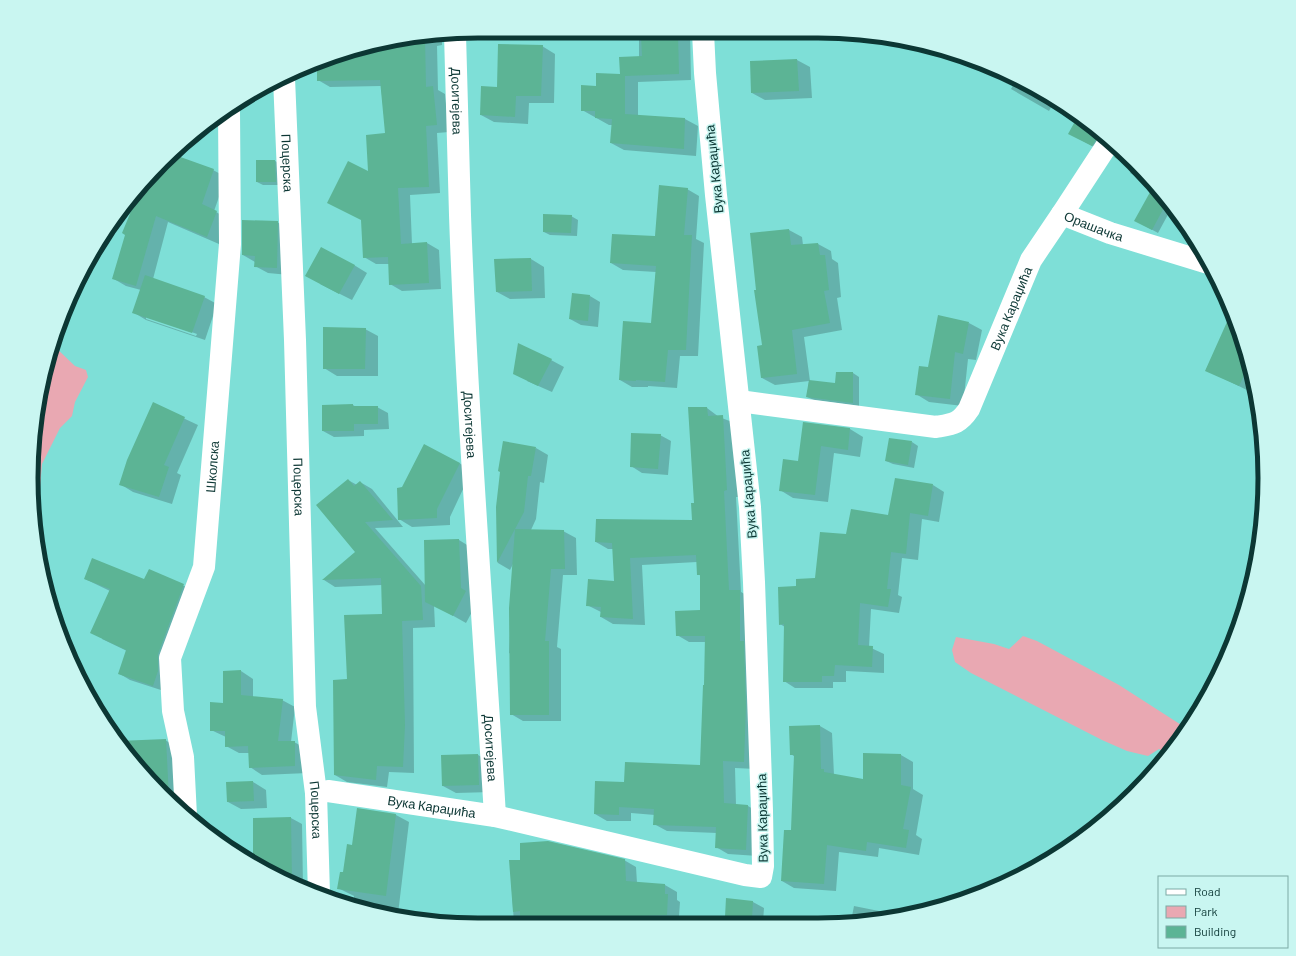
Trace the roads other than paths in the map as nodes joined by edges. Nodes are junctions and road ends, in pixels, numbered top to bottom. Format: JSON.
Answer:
{"nodes":[{"id":1,"x":703,"y":38,"type":"edge"},
{"id":2,"x":455,"y":39,"type":"edge"},
{"id":3,"x":284,"y":82,"type":"edge"},
{"id":4,"x":228,"y":116,"type":"edge"},
{"id":5,"x":1107,"y":146,"type":"edge"},
{"id":6,"x":1062,"y":214,"type":"junction"},
{"id":7,"x":1201,"y":261,"type":"edge"},
{"id":8,"x":739,"y":401,"type":"junction"},
{"id":9,"x":316,"y":793,"type":"junction"},
{"id":10,"x":186,"y":807,"type":"edge"},
{"id":11,"x":495,"y":816,"type":"junction"},
{"id":12,"x":319,"y":888,"type":"edge"}],
"edges":[{"from":1,"to":8,"type":"street","name":"Вука Караџића"},
{"from":2,"to":11,"type":"street","name":"Доситејева"},
{"from":3,"to":9,"type":"street","name":"Поцерска"},
{"from":4,"to":10,"type":"street","name":"Школска"},
{"from":5,"to":6,"type":"street","name":"Орашачка"},
{"from":6,"to":7,"type":"street","name":"Орашачка"},
{"from":6,"to":8,"type":"street","name":"Вука Караџића"},
{"from":8,"to":11,"type":"street","name":"Вука Караџића"},
{"from":9,"to":11,"type":"street","name":"Вука Караџића"},
{"from":9,"to":12,"type":"street","name":"Поцерска"}]}
